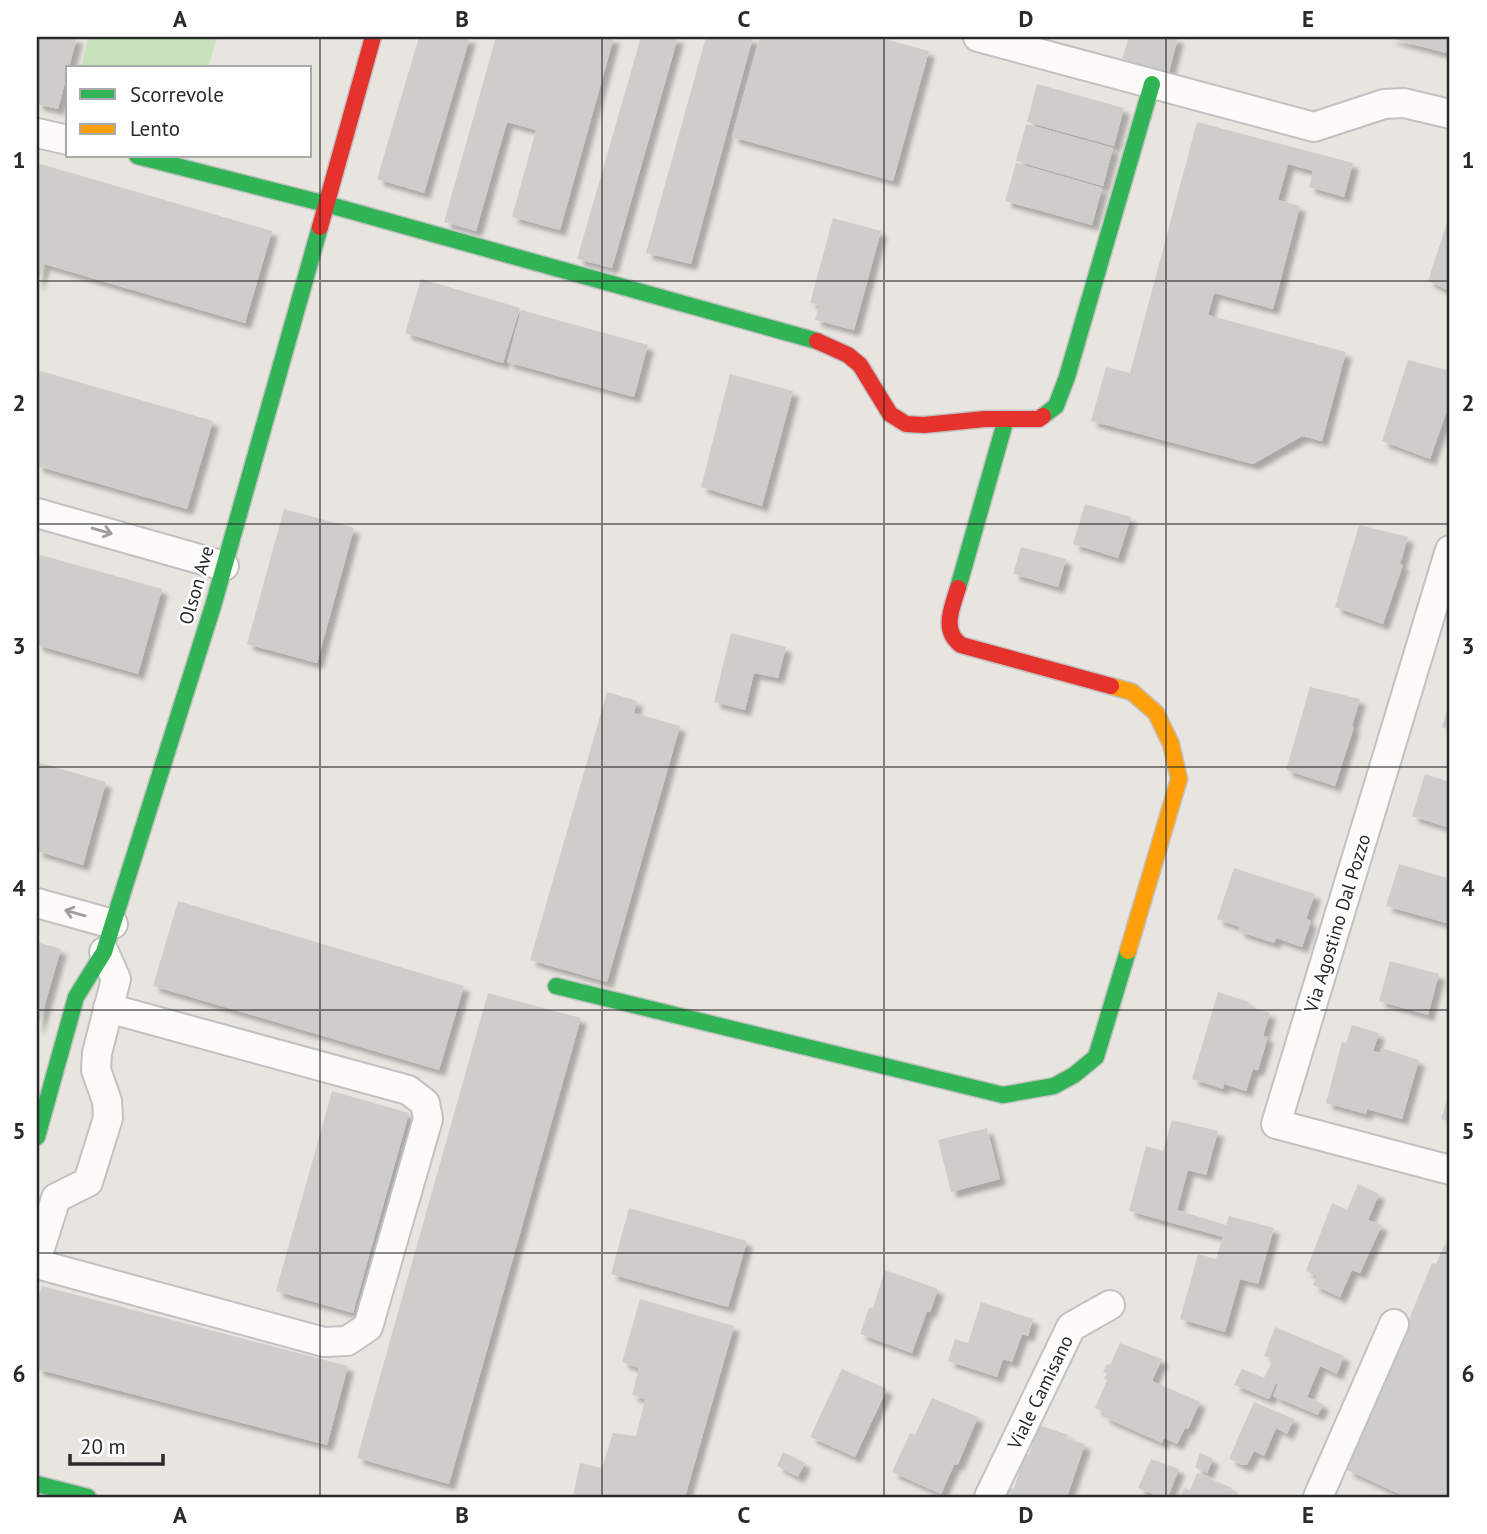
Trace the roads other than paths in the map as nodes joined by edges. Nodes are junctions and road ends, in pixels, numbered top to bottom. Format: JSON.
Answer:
{"nodes":[{"id":1,"x":373,"y":37,"type":"edge"},
{"id":2,"x":978,"y":37,"type":"edge"},
{"id":3,"x":1152,"y":84,"type":"junction"},
{"id":4,"x":1450,"y":114,"type":"edge"},
{"id":5,"x":37,"y":133,"type":"edge"},
{"id":6,"x":66,"y":140,"type":"edge"},
{"id":7,"x":145,"y":158,"type":"edge"},
{"id":8,"x":326,"y":204,"type":"junction"},
{"id":9,"x":1006,"y":419,"type":"junction"},
{"id":10,"x":37,"y":513,"type":"edge"},
{"id":11,"x":1450,"y":550,"type":"edge"},
{"id":12,"x":224,"y":566,"type":"junction"},
{"id":13,"x":37,"y":903,"type":"edge"},
{"id":14,"x":113,"y":924,"type":"junction"},
{"id":15,"x":104,"y":952,"type":"junction"},
{"id":16,"x":556,"y":986,"type":"dead end"},
{"id":17,"x":108,"y":1008,"type":"junction"},
{"id":18,"x":37,"y":1137,"type":"edge"},
{"id":19,"x":1450,"y":1170,"type":"edge"},
{"id":20,"x":37,"y":1258,"type":"edge"},
{"id":21,"x":37,"y":1264,"type":"edge"},
{"id":22,"x":1110,"y":1305,"type":"dead end"},
{"id":23,"x":1394,"y":1324,"type":"dead end"},
{"id":24,"x":37,"y":1484,"type":"edge"},
{"id":25,"x":88,"y":1497,"type":"edge"},
{"id":26,"x":989,"y":1497,"type":"edge"},
{"id":27,"x":1318,"y":1497,"type":"edge"}],
"edges":[{"from":1,"to":8,"type":"street","name":"Olson Ave"},
{"from":2,"to":3,"type":"street"},
{"from":3,"to":4,"type":"street"},
{"from":3,"to":9,"type":"street"},
{"from":5,"to":6,"type":"street"},
{"from":7,"to":8,"type":"street"},
{"from":8,"to":9,"type":"street"},
{"from":8,"to":12,"type":"street","name":"Olson Ave"},
{"from":9,"to":16,"type":"street"},
{"from":10,"to":12,"type":"street","one_way":true},
{"from":11,"to":19,"type":"street","name":"Via Agostino Dal Pozzo"},
{"from":12,"to":14,"type":"street","name":"Olson Ave"},
{"from":14,"to":13,"type":"street","one_way":true},
{"from":14,"to":15,"type":"street","name":"Olson Ave"},
{"from":15,"to":17,"type":"street"},
{"from":15,"to":18,"type":"street","name":"Olson Ave"},
{"from":17,"to":20,"type":"street"},
{"from":17,"to":21,"type":"street"},
{"from":22,"to":26,"type":"street","name":"Viale Camisano"},
{"from":23,"to":27,"type":"street"},
{"from":24,"to":25,"type":"street"}]}
